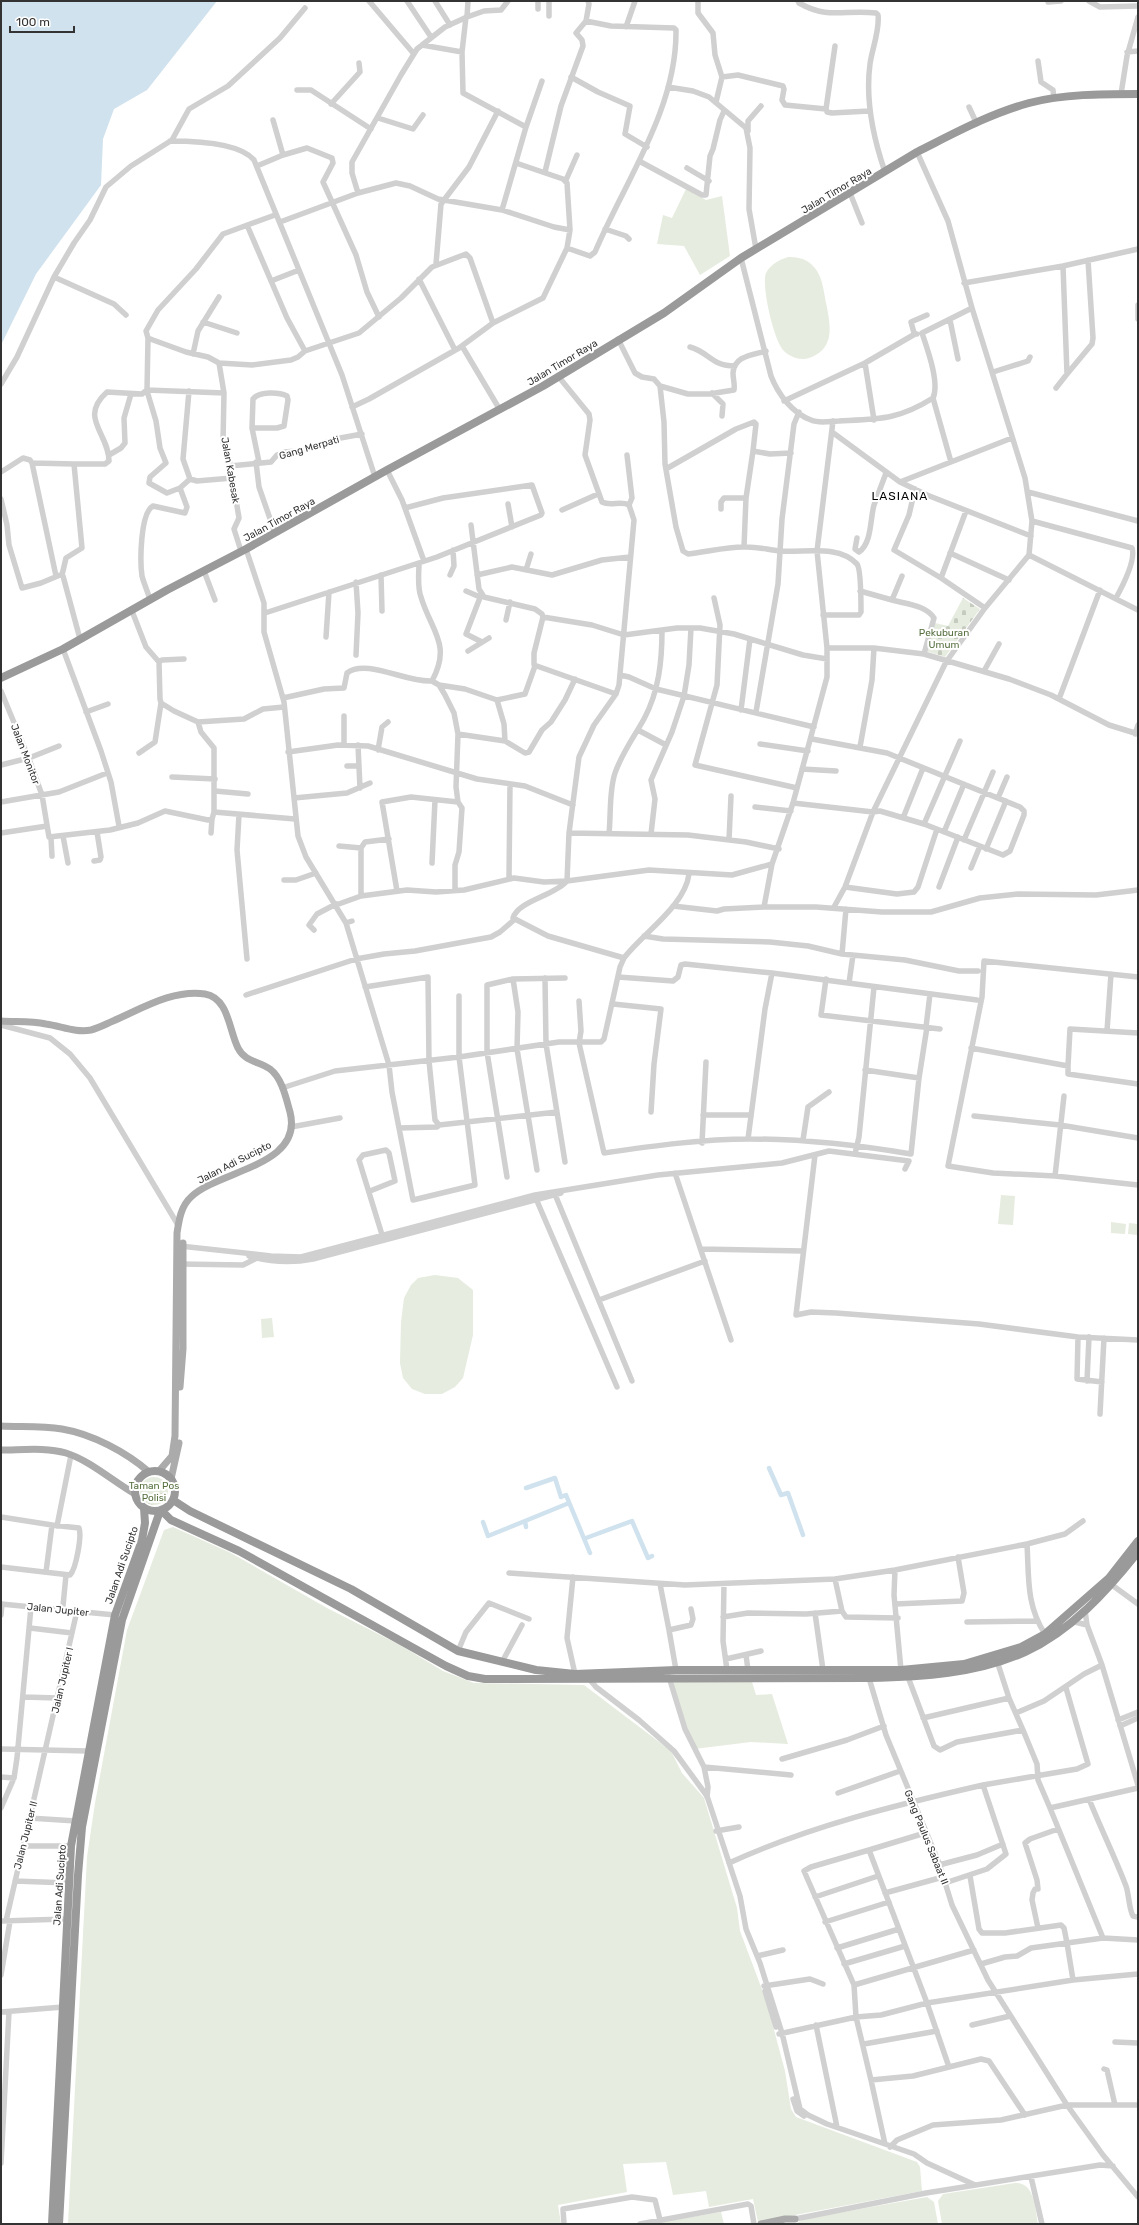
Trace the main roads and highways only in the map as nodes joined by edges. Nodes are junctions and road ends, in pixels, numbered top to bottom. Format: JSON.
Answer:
{"nodes":[{"id":1,"x":1138,"y":94,"type":"edge"},
{"id":2,"x":1,"y":678,"type":"edge"},
{"id":3,"x":1,"y":1021,"type":"edge"},
{"id":4,"x":181,"y":1264,"type":"junction"},
{"id":5,"x":1,"y":1426,"type":"edge"},
{"id":6,"x":1,"y":1450,"type":"edge"},
{"id":7,"x":159,"y":1471,"type":"junction"},
{"id":8,"x":149,"y":1472,"type":"junction"},
{"id":9,"x":171,"y":1479,"type":"junction"},
{"id":10,"x":135,"y":1494,"type":"junction"},
{"id":11,"x":174,"y":1500,"type":"junction"},
{"id":12,"x":144,"y":1508,"type":"junction"},
{"id":13,"x":161,"y":1510,"type":"junction"},
{"id":14,"x":1138,"y":1541,"type":"edge"},
{"id":15,"x":1138,"y":1552,"type":"edge"},
{"id":16,"x":1120,"y":1570,"type":"junction"},
{"id":17,"x":512,"y":1664,"type":"junction"},
{"id":18,"x":843,"y":1674,"type":"junction"},
{"id":19,"x":510,"y":1679,"type":"junction"},
{"id":20,"x":88,"y":1775,"type":"junction"},
{"id":21,"x":61,"y":2120,"type":"junction"},
{"id":22,"x":52,"y":2224,"type":"edge"},
{"id":23,"x":59,"y":2224,"type":"edge"},
{"id":24,"x":761,"y":2224,"type":"edge"},
{"id":25,"x":787,"y":2224,"type":"edge"}],
"edges":[{"from":1,"to":2,"type":"highway","name":"Jalan Timor Raya"},
{"from":3,"to":4,"type":"main road","name":"Jalan Adi Sucipto"},
{"from":4,"to":7,"type":"main road"},
{"from":4,"to":9,"type":"main road"},
{"from":5,"to":8,"type":"main road"},
{"from":6,"to":10,"type":"main road"},
{"from":7,"to":8,"type":"highway"},
{"from":7,"to":9,"type":"highway"},
{"from":8,"to":10,"type":"highway"},
{"from":9,"to":11,"type":"highway"},
{"from":10,"to":12,"type":"highway"},
{"from":11,"to":13,"type":"highway"},
{"from":11,"to":17,"type":"highway"},
{"from":12,"to":13,"type":"highway"},
{"from":12,"to":20,"type":"highway","name":"Jalan Adi Sucipto"},
{"from":13,"to":19,"type":"highway"},
{"from":13,"to":20,"type":"highway","name":"Jalan Adi Sucipto"},
{"from":14,"to":16,"type":"highway"},
{"from":15,"to":16,"type":"highway"},
{"from":16,"to":18,"type":"highway"},
{"from":16,"to":18,"type":"highway"},
{"from":17,"to":18,"type":"highway"},
{"from":17,"to":19,"type":"highway"},
{"from":18,"to":19,"type":"highway"},
{"from":20,"to":21,"type":"highway","name":"Jalan Adi Sucipto"},
{"from":20,"to":21,"type":"highway","name":"Jalan Adi Sucipto"},
{"from":21,"to":22,"type":"highway","name":"Jalan Adi Sucipto"},
{"from":21,"to":23,"type":"highway","name":"Jalan Adi Sucipto"},
{"from":24,"to":25,"type":"main road"}]}
